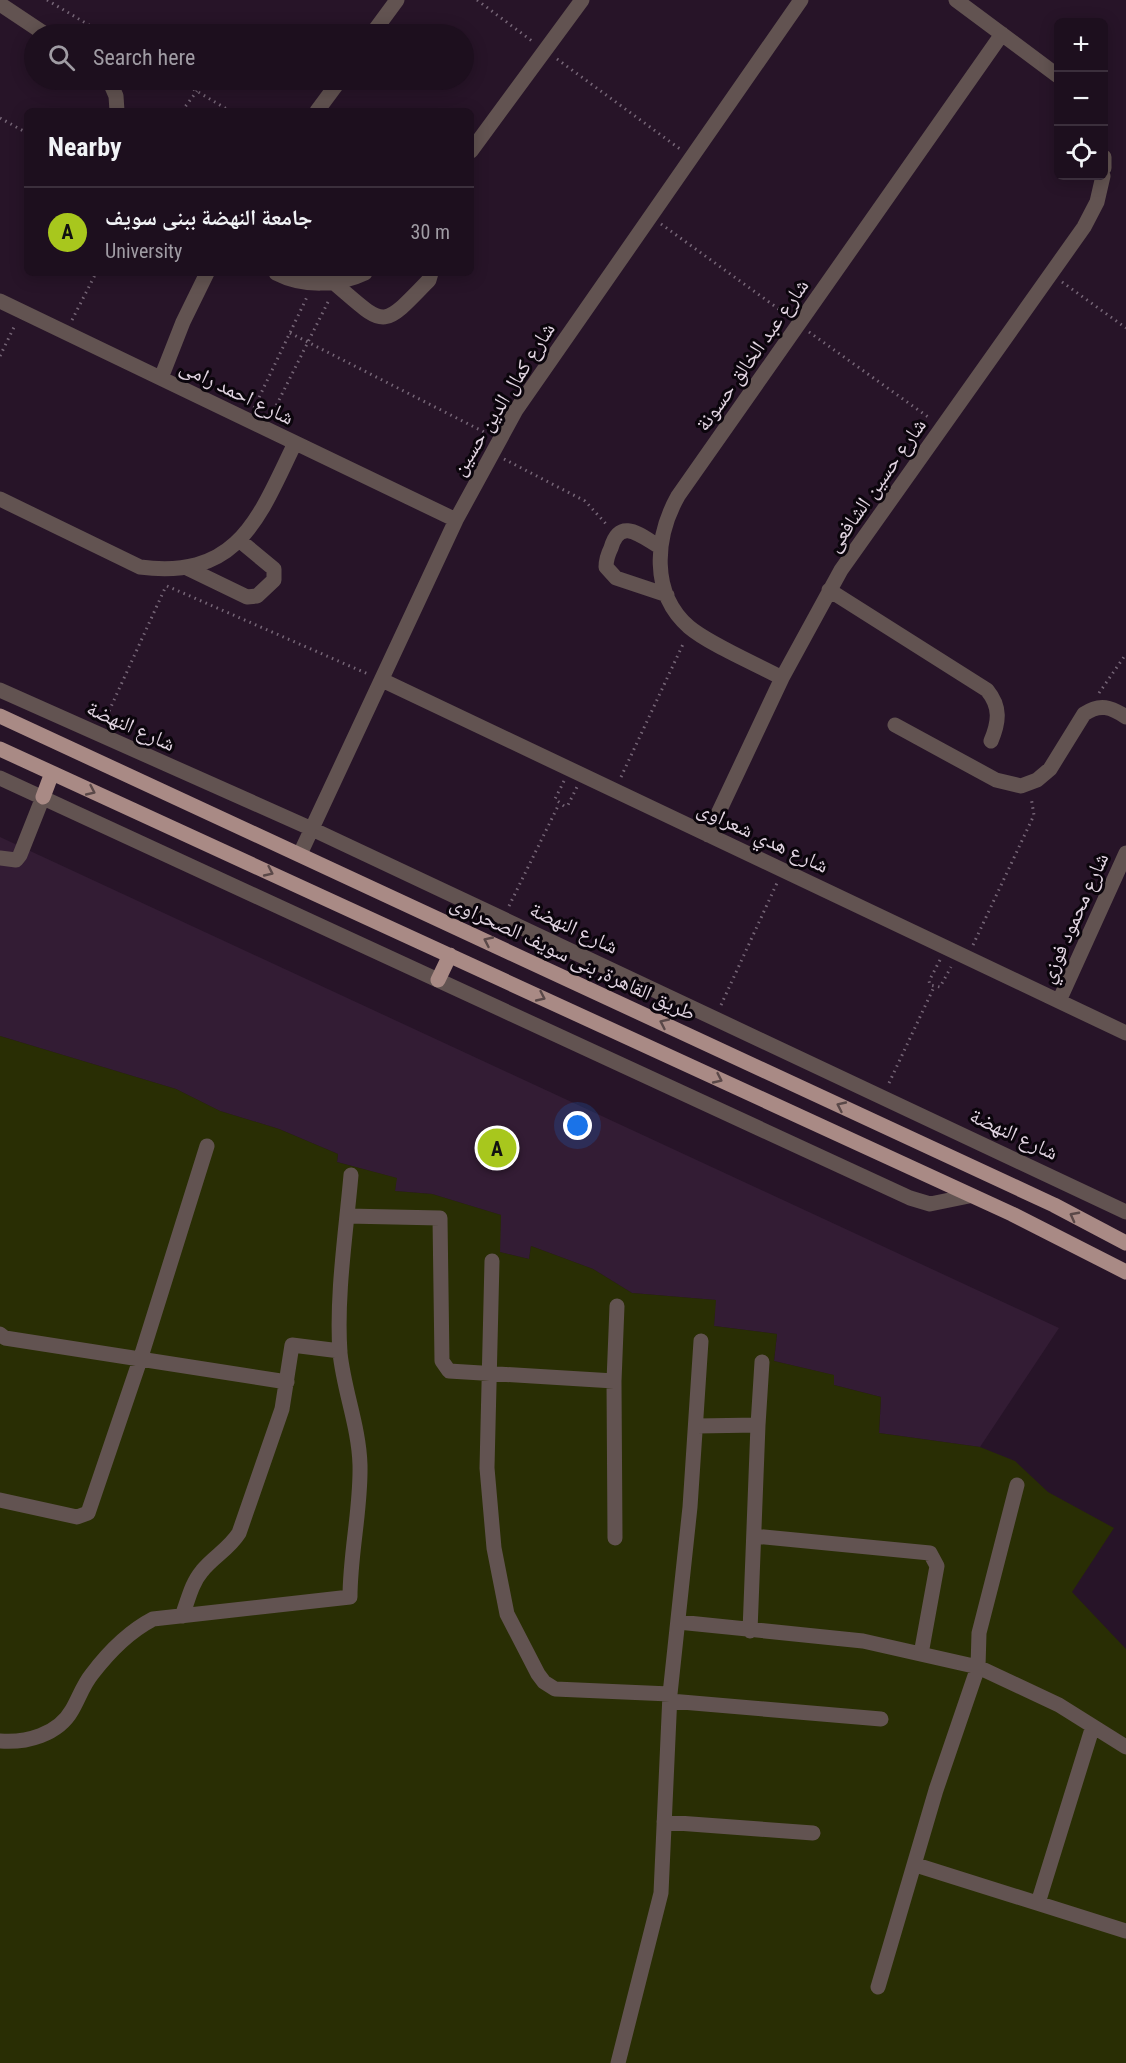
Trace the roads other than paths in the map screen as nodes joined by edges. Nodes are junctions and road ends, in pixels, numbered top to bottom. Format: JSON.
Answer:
{"nodes":[{"id":1,"x":397,"y":0,"type":"edge"},
{"id":2,"x":582,"y":0,"type":"edge"},
{"id":3,"x":801,"y":0,"type":"edge"},
{"id":4,"x":956,"y":0,"type":"edge"},
{"id":5,"x":0,"y":4,"type":"edge"},
{"id":6,"x":30,"y":24,"type":"edge"},
{"id":7,"x":379,"y":24,"type":"edge"},
{"id":8,"x":1002,"y":34,"type":"junction"},
{"id":9,"x":1054,"y":72,"type":"edge"},
{"id":10,"x":113,"y":90,"type":"edge"},
{"id":11,"x":333,"y":90,"type":"edge"},
{"id":12,"x":117,"y":108,"type":"edge"},
{"id":13,"x":319,"y":108,"type":"edge"},
{"id":14,"x":474,"y":147,"type":"edge"},
{"id":15,"x":1102,"y":180,"type":"edge"},
{"id":16,"x":206,"y":276,"type":"edge"},
{"id":17,"x":287,"y":276,"type":"edge"},
{"id":18,"x":357,"y":276,"type":"edge"},
{"id":19,"x":430,"y":276,"type":"edge"},
{"id":20,"x":334,"y":284,"type":"junction"},
{"id":21,"x":0,"y":301,"type":"edge"},
{"id":22,"x":160,"y":378,"type":"junction"},
{"id":23,"x":295,"y":443,"type":"junction"},
{"id":24,"x":0,"y":499,"type":"edge"},
{"id":25,"x":456,"y":520,"type":"junction"},
{"id":26,"x":239,"y":540,"type":"junction"},
{"id":27,"x":660,"y":547,"type":"junction"},
{"id":28,"x":179,"y":568,"type":"junction"},
{"id":29,"x":829,"y":590,"type":"junction"},
{"id":30,"x":667,"y":595,"type":"junction"},
{"id":31,"x":782,"y":678,"type":"junction"},
{"id":32,"x":381,"y":680,"type":"junction"},
{"id":33,"x":0,"y":690,"type":"edge"},
{"id":34,"x":0,"y":716,"type":"edge"},
{"id":35,"x":1126,"y":717,"type":"edge"},
{"id":36,"x":895,"y":725,"type":"dead end"},
{"id":37,"x":991,"y":741,"type":"dead end"},
{"id":38,"x":0,"y":749,"type":"edge"},
{"id":39,"x":52,"y":773,"type":"junction"},
{"id":40,"x":0,"y":777,"type":"edge"},
{"id":41,"x":43,"y":797,"type":"junction"},
{"id":42,"x":312,"y":829,"type":"junction"},
{"id":43,"x":708,"y":835,"type":"junction"},
{"id":44,"x":1126,"y":853,"type":"edge"},
{"id":45,"x":300,"y":854,"type":"junction"},
{"id":46,"x":0,"y":858,"type":"edge"},
{"id":47,"x":450,"y":955,"type":"junction"},
{"id":48,"x":438,"y":980,"type":"junction"},
{"id":49,"x":1059,"y":1001,"type":"junction"},
{"id":50,"x":1126,"y":1033,"type":"edge"},
{"id":51,"x":880,"y":1124,"type":"junction"},
{"id":52,"x":207,"y":1146,"type":"dead end"},
{"id":53,"x":868,"y":1149,"type":"junction"},
{"id":54,"x":351,"y":1175,"type":"dead end"},
{"id":55,"x":969,"y":1196,"type":"junction"},
{"id":56,"x":1126,"y":1212,"type":"edge"},
{"id":57,"x":347,"y":1216,"type":"junction"},
{"id":58,"x":1126,"y":1243,"type":"edge"},
{"id":59,"x":492,"y":1261,"type":"dead end"},
{"id":60,"x":1126,"y":1272,"type":"edge"},
{"id":61,"x":617,"y":1306,"type":"dead end"},
{"id":62,"x":0,"y":1334,"type":"edge"},
{"id":63,"x":701,"y":1341,"type":"dead end"},
{"id":64,"x":340,"y":1351,"type":"junction"},
{"id":65,"x":140,"y":1360,"type":"junction"},
{"id":66,"x":762,"y":1362,"type":"dead end"},
{"id":67,"x":487,"y":1373,"type":"junction"},
{"id":68,"x":287,"y":1382,"type":"junction"},
{"id":69,"x":614,"y":1382,"type":"junction"},
{"id":70,"x":697,"y":1425,"type":"junction"},
{"id":71,"x":758,"y":1425,"type":"junction"},
{"id":72,"x":1017,"y":1485,"type":"dead end"},
{"id":73,"x":0,"y":1500,"type":"edge"},
{"id":74,"x":754,"y":1536,"type":"junction"},
{"id":75,"x":615,"y":1539,"type":"dead end"},
{"id":76,"x":182,"y":1616,"type":"junction"},
{"id":77,"x":678,"y":1622,"type":"junction"},
{"id":78,"x":750,"y":1630,"type":"junction"},
{"id":79,"x":921,"y":1654,"type":"junction"},
{"id":80,"x":978,"y":1667,"type":"junction"},
{"id":81,"x":670,"y":1698,"type":"junction"},
{"id":82,"x":881,"y":1719,"type":"dead end"},
{"id":83,"x":1092,"y":1729,"type":"junction"},
{"id":84,"x":0,"y":1742,"type":"edge"},
{"id":85,"x":1126,"y":1747,"type":"edge"},
{"id":86,"x":664,"y":1822,"type":"junction"},
{"id":87,"x":813,"y":1833,"type":"dead end"},
{"id":88,"x":916,"y":1865,"type":"junction"},
{"id":89,"x":1038,"y":1903,"type":"junction"},
{"id":90,"x":1126,"y":1931,"type":"edge"},
{"id":91,"x":878,"y":1987,"type":"dead end"},
{"id":92,"x":618,"y":2063,"type":"edge"}],
"edges":[{"from":1,"to":7,"type":"street"},
{"from":2,"to":14,"type":"street"},
{"from":3,"to":25,"type":"street","name":"شارع كمال الدين حسين"},
{"from":4,"to":8,"type":"street"},
{"from":5,"to":6,"type":"street"},
{"from":8,"to":9,"type":"street"},
{"from":8,"to":27,"type":"street","name":"شارع عبد الخالق حسونة"},
{"from":10,"to":12,"type":"street"},
{"from":11,"to":13,"type":"street"},
{"from":15,"to":29,"type":"street","name":"شارع حسين الشافعى"},
{"from":16,"to":22,"type":"street"},
{"from":17,"to":20,"type":"street"},
{"from":18,"to":20,"type":"street"},
{"from":19,"to":20,"type":"street"},
{"from":21,"to":22,"type":"street","name":"شارع احمد رامى"},
{"from":22,"to":23,"type":"street","name":"شارع احمد رامى"},
{"from":23,"to":25,"type":"street","name":"شارع احمد رامى"},
{"from":23,"to":26,"type":"street"},
{"from":24,"to":28,"type":"street"},
{"from":25,"to":32,"type":"street","name":"شارع كمال الدين حسين"},
{"from":26,"to":28,"type":"street"},
{"from":26,"to":28,"type":"street"},
{"from":27,"to":30,"type":"street","name":"شارع عبد الخالق حسونة"},
{"from":27,"to":30,"type":"street"},
{"from":29,"to":31,"type":"street","name":"شارع حسين الشافعى"},
{"from":29,"to":37,"type":"street"},
{"from":30,"to":31,"type":"street","name":"شارع عبد الخالق حسونة"},
{"from":31,"to":43,"type":"street","name":"شارع حسين الشافعى"},
{"from":32,"to":42,"type":"street","name":"شارع كمال الدين حسين"},
{"from":32,"to":43,"type":"street","name":"شارع هدي شعراوى"},
{"from":33,"to":42,"type":"street","name":"شارع النهضة"},
{"from":34,"to":45,"type":"main road","name":"طريق القاهرة, بنى سويف الصحراوى"},
{"from":35,"to":36,"type":"street"},
{"from":38,"to":39,"type":"main road"},
{"from":39,"to":41,"type":"main road"},
{"from":39,"to":47,"type":"main road","one_way":true},
{"from":40,"to":41,"type":"street"},
{"from":41,"to":46,"type":"street"},
{"from":41,"to":48,"type":"street"},
{"from":42,"to":45,"type":"street","name":"شارع كمال الدين حسين"},
{"from":42,"to":56,"type":"street","name":"شارع النهضة"},
{"from":43,"to":49,"type":"street","name":"شارع هدي شعراوى"},
{"from":44,"to":49,"type":"street","name":"شارع محمود فوزي"},
{"from":51,"to":45,"type":"main road","name":"طريق القاهرة, بنى سويف الصحراوى","one_way":true},
{"from":47,"to":48,"type":"main road"},
{"from":47,"to":53,"type":"main road","one_way":true},
{"from":48,"to":55,"type":"street"},
{"from":49,"to":50,"type":"street","name":"شارع هدي شعراوى"},
{"from":51,"to":53,"type":"main road"},
{"from":58,"to":51,"type":"main road","name":"طريق القاهرة, بنى سويف الصحراوى","one_way":true},
{"from":52,"to":65,"type":"street"},
{"from":53,"to":55,"type":"main road"},
{"from":54,"to":57,"type":"street"},
{"from":55,"to":60,"type":"main road"},
{"from":57,"to":64,"type":"street"},
{"from":57,"to":67,"type":"street"},
{"from":59,"to":67,"type":"street"},
{"from":61,"to":69,"type":"street"},
{"from":62,"to":65,"type":"street"},
{"from":63,"to":70,"type":"street"},
{"from":64,"to":68,"type":"street"},
{"from":64,"to":76,"type":"street"},
{"from":65,"to":68,"type":"street"},
{"from":65,"to":73,"type":"street"},
{"from":66,"to":71,"type":"street"},
{"from":67,"to":69,"type":"street"},
{"from":67,"to":81,"type":"street"},
{"from":68,"to":76,"type":"street"},
{"from":69,"to":75,"type":"street"},
{"from":70,"to":71,"type":"street"},
{"from":70,"to":77,"type":"street"},
{"from":71,"to":74,"type":"street"},
{"from":72,"to":80,"type":"street"},
{"from":74,"to":78,"type":"street"},
{"from":74,"to":79,"type":"street"},
{"from":76,"to":84,"type":"street"},
{"from":77,"to":78,"type":"street"},
{"from":77,"to":81,"type":"street"},
{"from":78,"to":79,"type":"street"},
{"from":79,"to":80,"type":"street"},
{"from":80,"to":83,"type":"street"},
{"from":80,"to":88,"type":"street"},
{"from":81,"to":82,"type":"street"},
{"from":81,"to":86,"type":"street"},
{"from":83,"to":85,"type":"street"},
{"from":83,"to":89,"type":"street"},
{"from":86,"to":87,"type":"street"},
{"from":86,"to":92,"type":"street"},
{"from":88,"to":89,"type":"street"},
{"from":88,"to":91,"type":"street"},
{"from":89,"to":90,"type":"street"}]}
